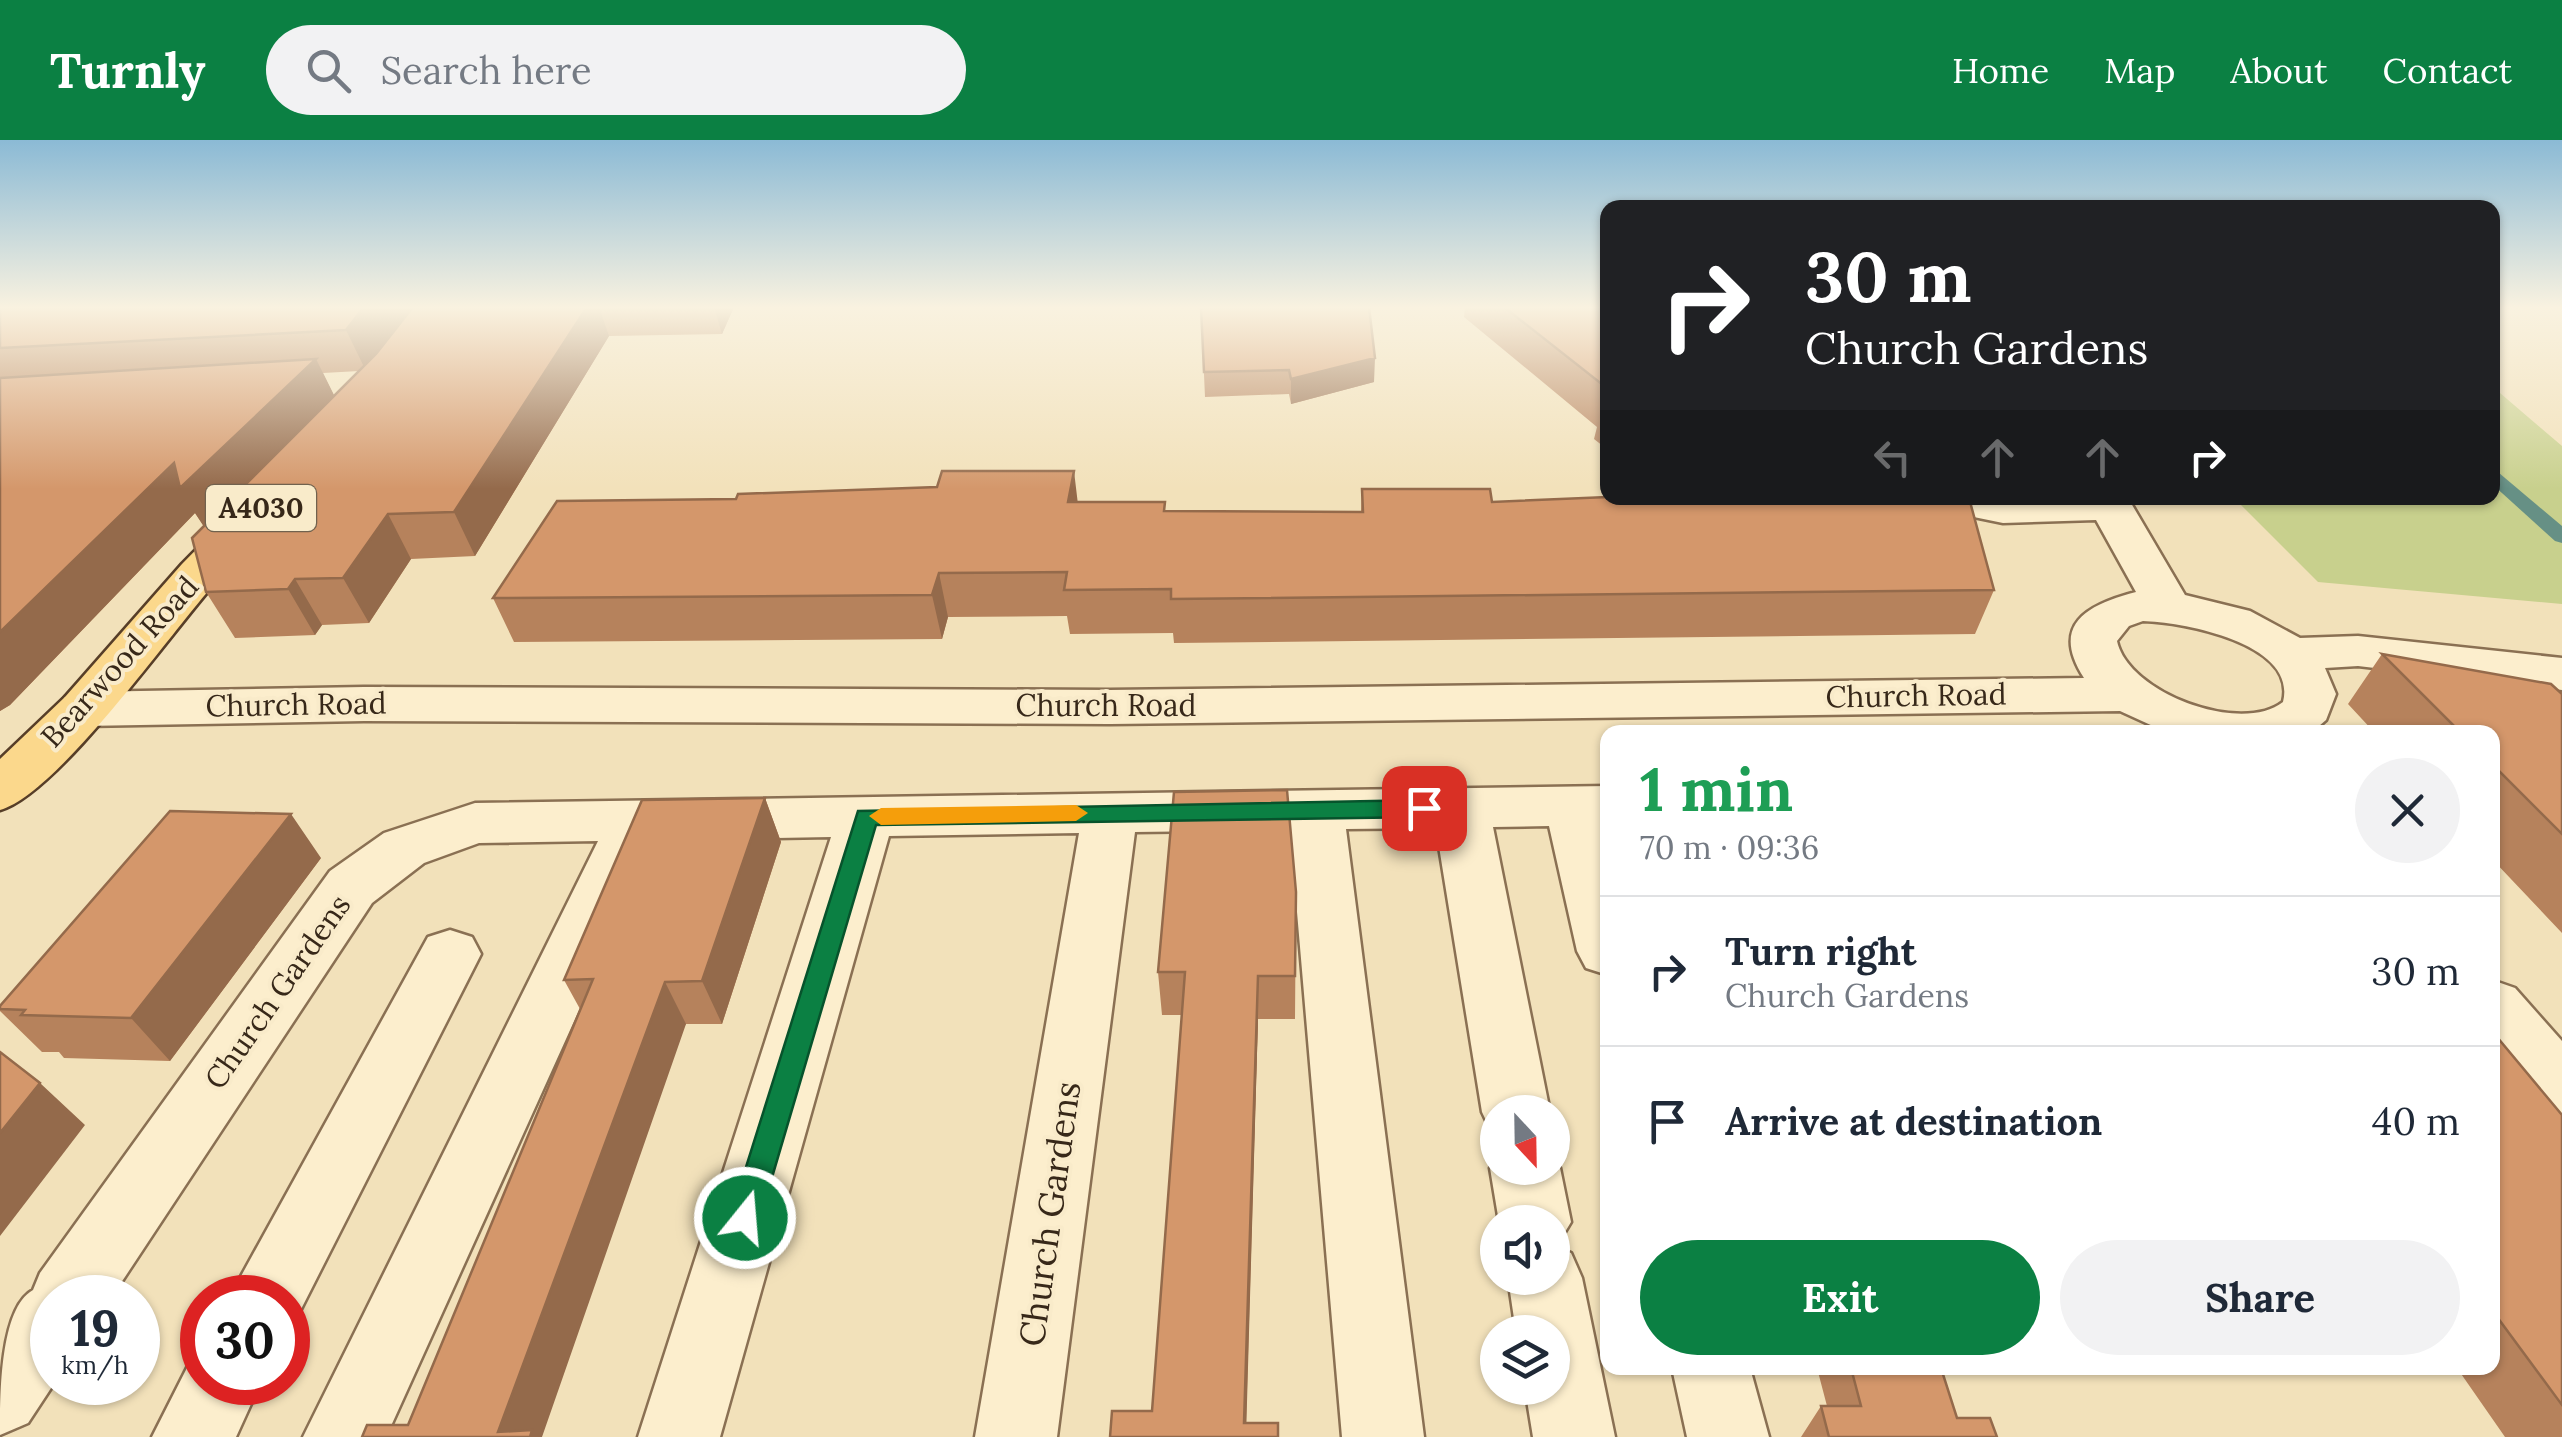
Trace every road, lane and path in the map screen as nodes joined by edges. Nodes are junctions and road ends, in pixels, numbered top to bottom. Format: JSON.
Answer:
{"nodes":[{"id":1,"x":276,"y":493,"type":"edge"},
{"id":2,"x":1974,"y":505,"type":"edge"},
{"id":3,"x":2058,"y":505,"type":"edge"},
{"id":4,"x":2111,"y":505,"type":"edge"},
{"id":5,"x":2167,"y":606,"type":"junction"},
{"id":6,"x":2288,"y":654,"type":"junction"},
{"id":7,"x":2562,"y":674,"type":"edge"},
{"id":8,"x":2129,"y":694,"type":"junction"},
{"id":9,"x":83,"y":709,"type":"junction"},
{"id":10,"x":1683,"y":717,"type":"edge"},
{"id":11,"x":2207,"y":725,"type":"edge"},
{"id":12,"x":2288,"y":725,"type":"edge"},
{"id":13,"x":0,"y":791,"type":"edge"},
{"id":14,"x":1590,"y":806,"type":"edge"},
{"id":15,"x":1461,"y":808,"type":"junction"},
{"id":16,"x":1316,"y":810,"type":"junction"},
{"id":17,"x":1110,"y":813,"type":"junction"},
{"id":18,"x":866,"y":816,"type":"junction"},
{"id":19,"x":637,"y":820,"type":"junction"},
{"id":20,"x":1600,"y":887,"type":"edge"},
{"id":21,"x":450,"y":954,"type":"dead end"},
{"id":22,"x":2500,"y":1015,"type":"edge"},
{"id":23,"x":2562,"y":1088,"type":"edge"},
{"id":24,"x":1513,"y":1095,"type":"edge"},
{"id":25,"x":83,"y":1275,"type":"edge"},
{"id":26,"x":279,"y":1275,"type":"edge"},
{"id":27,"x":1548,"y":1295,"type":"edge"},
{"id":28,"x":30,"y":1351,"type":"edge"},
{"id":29,"x":1713,"y":1375,"type":"edge"},
{"id":30,"x":0,"y":1395,"type":"edge"},
{"id":31,"x":210,"y":1405,"type":"edge"},
{"id":32,"x":193,"y":1437,"type":"edge"},
{"id":33,"x":344,"y":1437,"type":"edge"},
{"id":34,"x":679,"y":1437,"type":"edge"},
{"id":35,"x":1016,"y":1437,"type":"edge"},
{"id":36,"x":1383,"y":1437,"type":"edge"},
{"id":37,"x":1574,"y":1437,"type":"edge"},
{"id":38,"x":1728,"y":1437,"type":"edge"}],
"edges":[{"from":1,"to":9,"type":"main road","name":"Bearwood Road","number":"A4030"},
{"from":2,"to":3,"type":"street"},
{"from":4,"to":5,"type":"street"},
{"from":5,"to":6,"type":"street"},
{"from":5,"to":8,"type":"street"},
{"from":6,"to":7,"type":"street"},
{"from":6,"to":12,"type":"street"},
{"from":8,"to":10,"type":"street","name":"Church Road"},
{"from":8,"to":11,"type":"street"},
{"from":9,"to":10,"type":"street","name":"Church Road"},
{"from":9,"to":13,"type":"main road","name":"Bearwood Road","number":"A4030"},
{"from":14,"to":15,"type":"street","name":"Church Gardens"},
{"from":14,"to":20,"type":"street","name":"Church Gardens"},
{"from":15,"to":16,"type":"street","name":"Church Gardens"},
{"from":15,"to":24,"type":"street"},
{"from":16,"to":17,"type":"street","name":"Church Gardens"},
{"from":16,"to":36,"type":"street"},
{"from":17,"to":18,"type":"street","name":"Church Gardens"},
{"from":17,"to":35,"type":"street","name":"Church Gardens"},
{"from":18,"to":19,"type":"street","name":"Church Gardens"},
{"from":18,"to":34,"type":"street"},
{"from":19,"to":25,"type":"street","name":"Church Gardens"},
{"from":19,"to":33,"type":"street"},
{"from":21,"to":26,"type":"street"},
{"from":22,"to":23,"type":"street"},
{"from":27,"to":37,"type":"street"},
{"from":28,"to":30,"type":"street"},
{"from":29,"to":38,"type":"street"},
{"from":31,"to":32,"type":"street"}]}
